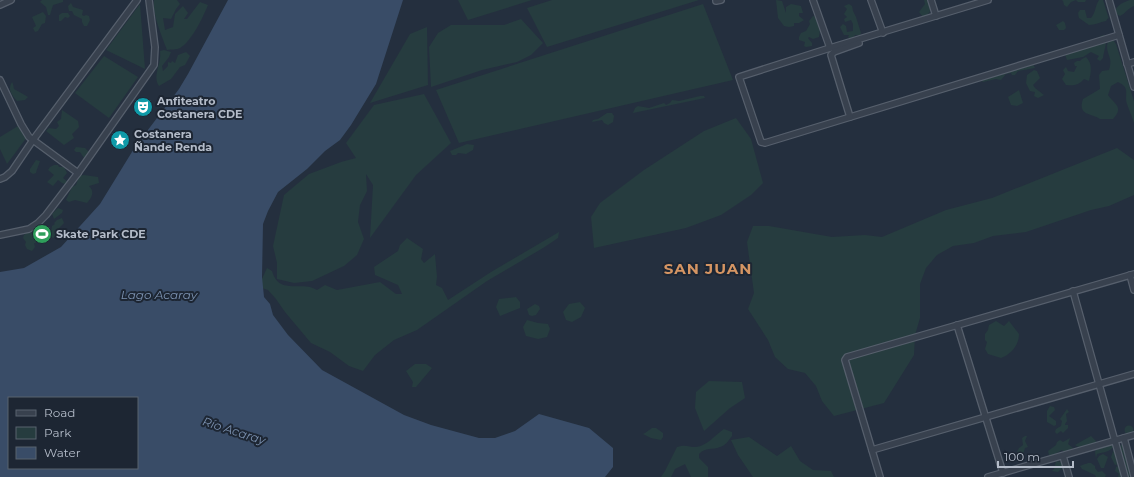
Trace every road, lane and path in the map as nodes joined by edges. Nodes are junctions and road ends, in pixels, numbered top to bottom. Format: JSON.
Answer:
{"nodes":[{"id":1,"x":11,"y":0,"type":"edge"},
{"id":2,"x":137,"y":0,"type":"edge"},
{"id":3,"x":149,"y":0,"type":"edge"},
{"id":4,"x":716,"y":0,"type":"edge"},
{"id":5,"x":721,"y":0,"type":"edge"},
{"id":6,"x":813,"y":0,"type":"edge"},
{"id":7,"x":871,"y":0,"type":"edge"},
{"id":8,"x":931,"y":0,"type":"edge"},
{"id":9,"x":988,"y":0,"type":"edge"},
{"id":10,"x":1109,"y":0,"type":"edge"},
{"id":11,"x":0,"y":5,"type":"edge"},
{"id":12,"x":936,"y":16,"type":"junction"},
{"id":13,"x":883,"y":33,"type":"junction"},
{"id":14,"x":1119,"y":35,"type":"junction"},
{"id":15,"x":870,"y":36,"type":"junction"},
{"id":16,"x":830,"y":48,"type":"junction"},
{"id":17,"x":1134,"y":62,"type":"edge"},
{"id":18,"x":1127,"y":64,"type":"junction"},
{"id":19,"x":0,"y":80,"type":"edge"},
{"id":20,"x":1134,"y":87,"type":"edge"},
{"id":21,"x":850,"y":117,"type":"junction"},
{"id":22,"x":33,"y":140,"type":"junction"},
{"id":23,"x":78,"y":173,"type":"junction"},
{"id":24,"x":0,"y":179,"type":"edge"},
{"id":25,"x":0,"y":235,"type":"edge"},
{"id":26,"x":1132,"y":275,"type":"edge"},
{"id":27,"x":1134,"y":290,"type":"edge"},
{"id":28,"x":1074,"y":291,"type":"junction"},
{"id":29,"x":957,"y":325,"type":"junction"},
{"id":30,"x":1134,"y":374,"type":"edge"},
{"id":31,"x":1099,"y":384,"type":"junction"},
{"id":32,"x":986,"y":417,"type":"junction"},
{"id":33,"x":1134,"y":435,"type":"edge"},
{"id":34,"x":1124,"y":438,"type":"junction"},
{"id":35,"x":1115,"y":440,"type":"junction"},
{"id":36,"x":872,"y":450,"type":"junction"},
{"id":37,"x":1063,"y":456,"type":"junction"},
{"id":38,"x":1006,"y":474,"type":"edge"},
{"id":39,"x":1134,"y":476,"type":"edge"},
{"id":40,"x":880,"y":477,"type":"edge"},
{"id":41,"x":988,"y":477,"type":"edge"},
{"id":42,"x":1069,"y":477,"type":"edge"},
{"id":43,"x":1125,"y":477,"type":"edge"}],
"edges":[{"from":1,"to":11,"type":"street"},
{"from":2,"to":22,"type":"street"},
{"from":3,"to":23,"type":"street"},
{"from":4,"to":5,"type":"street"},
{"from":6,"to":16,"type":"street"},
{"from":7,"to":13,"type":"street"},
{"from":8,"to":12,"type":"street"},
{"from":9,"to":12,"type":"street"},
{"from":10,"to":14,"type":"street"},
{"from":12,"to":13,"type":"street"},
{"from":13,"to":15,"type":"street"},
{"from":14,"to":18,"type":"street"},
{"from":14,"to":21,"type":"street"},
{"from":15,"to":16,"type":"street"},
{"from":15,"to":21,"type":"street"},
{"from":16,"to":21,"type":"street"},
{"from":17,"to":18,"type":"street"},
{"from":18,"to":20,"type":"street"},
{"from":19,"to":22,"type":"street"},
{"from":22,"to":23,"type":"street"},
{"from":22,"to":24,"type":"street"},
{"from":23,"to":25,"type":"street"},
{"from":26,"to":27,"type":"street"},
{"from":26,"to":28,"type":"street"},
{"from":28,"to":29,"type":"street"},
{"from":28,"to":31,"type":"street"},
{"from":29,"to":32,"type":"street"},
{"from":29,"to":36,"type":"street"},
{"from":30,"to":31,"type":"street"},
{"from":31,"to":32,"type":"street"},
{"from":31,"to":35,"type":"street"},
{"from":32,"to":36,"type":"street"},
{"from":32,"to":38,"type":"street"},
{"from":33,"to":34,"type":"street"},
{"from":34,"to":35,"type":"street"},
{"from":34,"to":39,"type":"street"},
{"from":35,"to":37,"type":"street"},
{"from":35,"to":43,"type":"street"},
{"from":36,"to":40,"type":"street"},
{"from":37,"to":38,"type":"street"},
{"from":37,"to":42,"type":"street"},
{"from":38,"to":41,"type":"street"}]}
